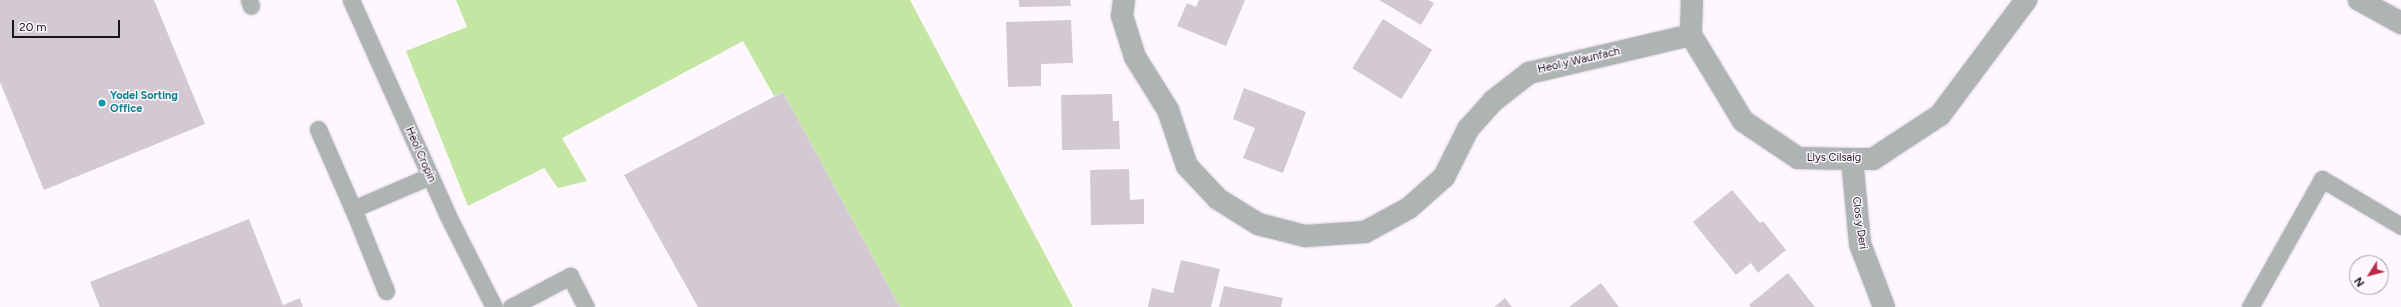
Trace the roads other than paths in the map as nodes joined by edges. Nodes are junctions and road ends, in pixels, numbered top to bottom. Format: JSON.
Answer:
{"nodes":[{"id":1,"x":351,"y":0,"type":"edge"},
{"id":2,"x":1124,"y":0,"type":"edge"},
{"id":3,"x":1692,"y":0,"type":"edge"},
{"id":4,"x":2026,"y":0,"type":"edge"},
{"id":5,"x":2359,"y":0,"type":"edge"},
{"id":6,"x":2401,"y":23,"type":"edge"},
{"id":7,"x":1691,"y":35,"type":"junction"},
{"id":8,"x":318,"y":129,"type":"dead end"},
{"id":9,"x":1852,"y":159,"type":"junction"},
{"id":10,"x":430,"y":176,"type":"junction"},
{"id":11,"x":353,"y":209,"type":"junction"},
{"id":12,"x":2401,"y":226,"type":"edge"},
{"id":13,"x":386,"y":291,"type":"dead end"},
{"id":14,"x":494,"y":307,"type":"edge"},
{"id":15,"x":511,"y":307,"type":"edge"},
{"id":16,"x":586,"y":307,"type":"edge"},
{"id":17,"x":1884,"y":307,"type":"edge"},
{"id":18,"x":2250,"y":307,"type":"edge"}],
"edges":[{"from":1,"to":10,"type":"lane","name":"Heol Cropin"},
{"from":2,"to":7,"type":"street","name":"Heol y Waunfach"},
{"from":3,"to":7,"type":"street"},
{"from":4,"to":9,"type":"street","name":"Llys Cilsaig"},
{"from":5,"to":6,"type":"street"},
{"from":7,"to":9,"type":"street","name":"Llys Cilsaig"},
{"from":8,"to":11,"type":"lane"},
{"from":9,"to":17,"type":"street","name":"Clos y Deri"},
{"from":10,"to":11,"type":"lane"},
{"from":10,"to":14,"type":"lane","name":"Heol Cropin"},
{"from":11,"to":13,"type":"lane"},
{"from":12,"to":18,"type":"lane"},
{"from":15,"to":16,"type":"lane"}]}
